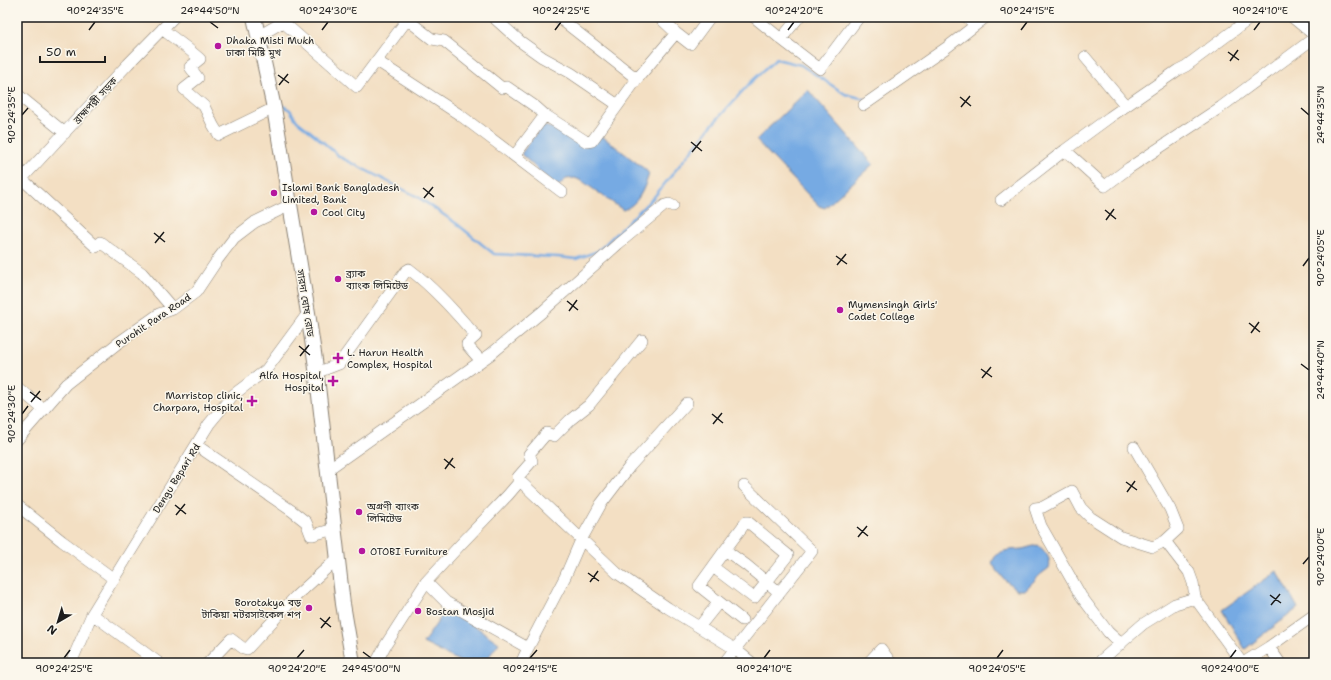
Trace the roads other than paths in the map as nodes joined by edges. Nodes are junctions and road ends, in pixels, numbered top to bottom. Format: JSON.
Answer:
{"nodes":[{"id":1,"x":174,"y":17,"type":"edge"},
{"id":2,"x":254,"y":17,"type":"edge"},
{"id":3,"x":493,"y":17,"type":"edge"},
{"id":4,"x":558,"y":17,"type":"edge"},
{"id":5,"x":659,"y":17,"type":"edge"},
{"id":6,"x":710,"y":17,"type":"edge"},
{"id":7,"x":754,"y":17,"type":"edge"},
{"id":8,"x":799,"y":17,"type":"edge"},
{"id":9,"x":859,"y":17,"type":"edge"},
{"id":10,"x":967,"y":17,"type":"edge"},
{"id":11,"x":986,"y":17,"type":"edge"},
{"id":12,"x":1252,"y":17,"type":"edge"},
{"id":13,"x":1292,"y":17,"type":"edge"},
{"id":14,"x":405,"y":18,"type":"edge"},
{"id":15,"x":975,"y":25,"type":"junction"},
{"id":16,"x":162,"y":29,"type":"junction"},
{"id":17,"x":676,"y":33,"type":"junction"},
{"id":18,"x":257,"y":37,"type":"junction"},
{"id":19,"x":1314,"y":37,"type":"edge"},
{"id":20,"x":781,"y":39,"type":"junction"},
{"id":21,"x":1085,"y":57,"type":"dead end"},
{"id":22,"x":377,"y":61,"type":"junction"},
{"id":23,"x":637,"y":79,"type":"junction"},
{"id":24,"x":17,"y":94,"type":"edge"},
{"id":25,"x":618,"y":105,"type":"junction"},
{"id":26,"x":864,"y":105,"type":"dead end"},
{"id":27,"x":1126,"y":106,"type":"junction"},
{"id":28,"x":274,"y":108,"type":"junction"},
{"id":29,"x":545,"y":115,"type":"junction"},
{"id":30,"x":65,"y":133,"type":"junction"},
{"id":31,"x":1065,"y":150,"type":"junction"},
{"id":32,"x":515,"y":155,"type":"junction"},
{"id":33,"x":20,"y":182,"type":"edge"},
{"id":34,"x":562,"y":192,"type":"dead end"},
{"id":35,"x":1002,"y":200,"type":"dead end"},
{"id":36,"x":290,"y":205,"type":"junction"},
{"id":37,"x":673,"y":206,"type":"dead end"},
{"id":38,"x":173,"y":309,"type":"junction"},
{"id":39,"x":308,"y":313,"type":"junction"},
{"id":40,"x":642,"y":340,"type":"dead end"},
{"id":41,"x":481,"y":361,"type":"junction"},
{"id":42,"x":316,"y":373,"type":"junction"},
{"id":43,"x":17,"y":387,"type":"edge"},
{"id":44,"x":687,"y":403,"type":"dead end"},
{"id":45,"x":44,"y":410,"type":"junction"},
{"id":46,"x":17,"y":440,"type":"edge"},
{"id":47,"x":196,"y":445,"type":"junction"},
{"id":48,"x":1134,"y":447,"type":"dead end"},
{"id":49,"x":327,"y":470,"type":"junction"},
{"id":50,"x":520,"y":481,"type":"junction"},
{"id":51,"x":744,"y":486,"type":"dead end"},
{"id":52,"x":17,"y":505,"type":"edge"},
{"id":53,"x":334,"y":529,"type":"junction"},
{"id":54,"x":581,"y":540,"type":"junction"},
{"id":55,"x":1165,"y":541,"type":"junction"},
{"id":56,"x":725,"y":550,"type":"junction"},
{"id":57,"x":338,"y":558,"type":"junction"},
{"id":58,"x":713,"y":567,"type":"junction"},
{"id":59,"x":114,"y":579,"type":"junction"},
{"id":60,"x":426,"y":582,"type":"junction"},
{"id":61,"x":767,"y":582,"type":"junction"},
{"id":62,"x":780,"y":593,"type":"junction"},
{"id":63,"x":1195,"y":598,"type":"junction"},
{"id":64,"x":719,"y":602,"type":"junction"},
{"id":65,"x":92,"y":614,"type":"junction"},
{"id":66,"x":1314,"y":615,"type":"edge"},
{"id":67,"x":742,"y":620,"type":"dead end"},
{"id":68,"x":699,"y":627,"type":"junction"},
{"id":69,"x":1120,"y":644,"type":"junction"},
{"id":70,"x":1269,"y":647,"type":"junction"},
{"id":71,"x":528,"y":648,"type":"junction"},
{"id":72,"x":735,"y":649,"type":"junction"},
{"id":73,"x":71,"y":663,"type":"edge"},
{"id":74,"x":159,"y":663,"type":"edge"},
{"id":75,"x":208,"y":663,"type":"edge"},
{"id":76,"x":353,"y":663,"type":"edge"},
{"id":77,"x":376,"y":663,"type":"edge"},
{"id":78,"x":521,"y":663,"type":"edge"},
{"id":79,"x":724,"y":663,"type":"edge"},
{"id":80,"x":752,"y":663,"type":"edge"},
{"id":81,"x":868,"y":663,"type":"edge"},
{"id":82,"x":891,"y":663,"type":"edge"},
{"id":83,"x":1098,"y":663,"type":"edge"},
{"id":84,"x":1243,"y":663,"type":"edge"},
{"id":85,"x":1280,"y":663,"type":"edge"}],
"edges":[{"from":1,"to":16,"type":"street","name":"ব্রাহ্মপল্লী সড়ক"},
{"from":2,"to":18,"type":"main road","name":"সারদা ঘোষ রোড"},
{"from":3,"to":25,"type":"street"},
{"from":4,"to":23,"type":"street"},
{"from":5,"to":17,"type":"street"},
{"from":6,"to":17,"type":"street"},
{"from":7,"to":20,"type":"street"},
{"from":8,"to":20,"type":"street"},
{"from":9,"to":20,"type":"street"},
{"from":10,"to":15,"type":"street"},
{"from":11,"to":15,"type":"street"},
{"from":12,"to":27,"type":"street"},
{"from":13,"to":19,"type":"street"},
{"from":14,"to":22,"type":"street"},
{"from":14,"to":29,"type":"street"},
{"from":15,"to":26,"type":"street"},
{"from":16,"to":28,"type":"street"},
{"from":16,"to":30,"type":"street","name":"ব্রাহ্মপল্লী সড়ক"},
{"from":17,"to":23,"type":"street"},
{"from":18,"to":22,"type":"street"},
{"from":18,"to":28,"type":"main road","name":"সারদা ঘোষ রোড"},
{"from":19,"to":31,"type":"street"},
{"from":21,"to":27,"type":"street"},
{"from":22,"to":32,"type":"street"},
{"from":23,"to":25,"type":"street"},
{"from":24,"to":30,"type":"street"},
{"from":25,"to":29,"type":"street"},
{"from":27,"to":31,"type":"street"},
{"from":28,"to":36,"type":"main road","name":"সারদা ঘোষ রোড"},
{"from":29,"to":32,"type":"street"},
{"from":30,"to":33,"type":"street","name":"ব্রাহ্মপল্লী সড়ক"},
{"from":31,"to":35,"type":"street"},
{"from":32,"to":34,"type":"street"},
{"from":33,"to":38,"type":"street"},
{"from":36,"to":38,"type":"street","name":"Purohit Para Road"},
{"from":36,"to":39,"type":"main road","name":"সারদা ঘোষ রোড"},
{"from":37,"to":41,"type":"street"},
{"from":38,"to":45,"type":"street","name":"Purohit Para Road"},
{"from":39,"to":42,"type":"main road","name":"সারদা ঘোষ রোড"},
{"from":39,"to":47,"type":"street","name":"Dengu Bepari Rd"},
{"from":40,"to":50,"type":"street"},
{"from":41,"to":42,"type":"street"},
{"from":41,"to":49,"type":"street"},
{"from":42,"to":49,"type":"main road","name":"সারদা ঘোষ রোড"},
{"from":43,"to":45,"type":"street"},
{"from":44,"to":54,"type":"street"},
{"from":45,"to":46,"type":"street","name":"Purohit Para Road"},
{"from":47,"to":53,"type":"street"},
{"from":47,"to":59,"type":"street","name":"Dengu Bepari Rd"},
{"from":48,"to":55,"type":"street"},
{"from":49,"to":53,"type":"main road","name":"সারদা ঘোষ রোড"},
{"from":50,"to":54,"type":"street"},
{"from":50,"to":60,"type":"street"},
{"from":51,"to":62,"type":"street"},
{"from":52,"to":59,"type":"street"},
{"from":53,"to":57,"type":"main road","name":"সারদা ঘোষ রোড"},
{"from":54,"to":68,"type":"street"},
{"from":54,"to":71,"type":"street"},
{"from":55,"to":63,"type":"street"},
{"from":55,"to":69,"type":"street"},
{"from":56,"to":58,"type":"street"},
{"from":56,"to":61,"type":"street"},
{"from":56,"to":61,"type":"street"},
{"from":57,"to":75,"type":"street"},
{"from":57,"to":76,"type":"main road","name":"সারদা ঘোষ রোড"},
{"from":58,"to":61,"type":"street"},
{"from":58,"to":64,"type":"street"},
{"from":59,"to":65,"type":"street","name":"Dengu Bepari Rd"},
{"from":60,"to":71,"type":"street"},
{"from":60,"to":77,"type":"street"},
{"from":61,"to":62,"type":"street"},
{"from":62,"to":72,"type":"street"},
{"from":63,"to":69,"type":"street"},
{"from":63,"to":84,"type":"street"},
{"from":64,"to":67,"type":"street"},
{"from":64,"to":68,"type":"street"},
{"from":65,"to":73,"type":"street","name":"Dengu Bepari Rd"},
{"from":65,"to":74,"type":"street"},
{"from":66,"to":70,"type":"street"},
{"from":68,"to":72,"type":"street"},
{"from":69,"to":83,"type":"street"},
{"from":70,"to":84,"type":"street"},
{"from":70,"to":85,"type":"street"},
{"from":71,"to":78,"type":"street"},
{"from":72,"to":79,"type":"street"},
{"from":72,"to":80,"type":"street"},
{"from":81,"to":82,"type":"street"}]}
